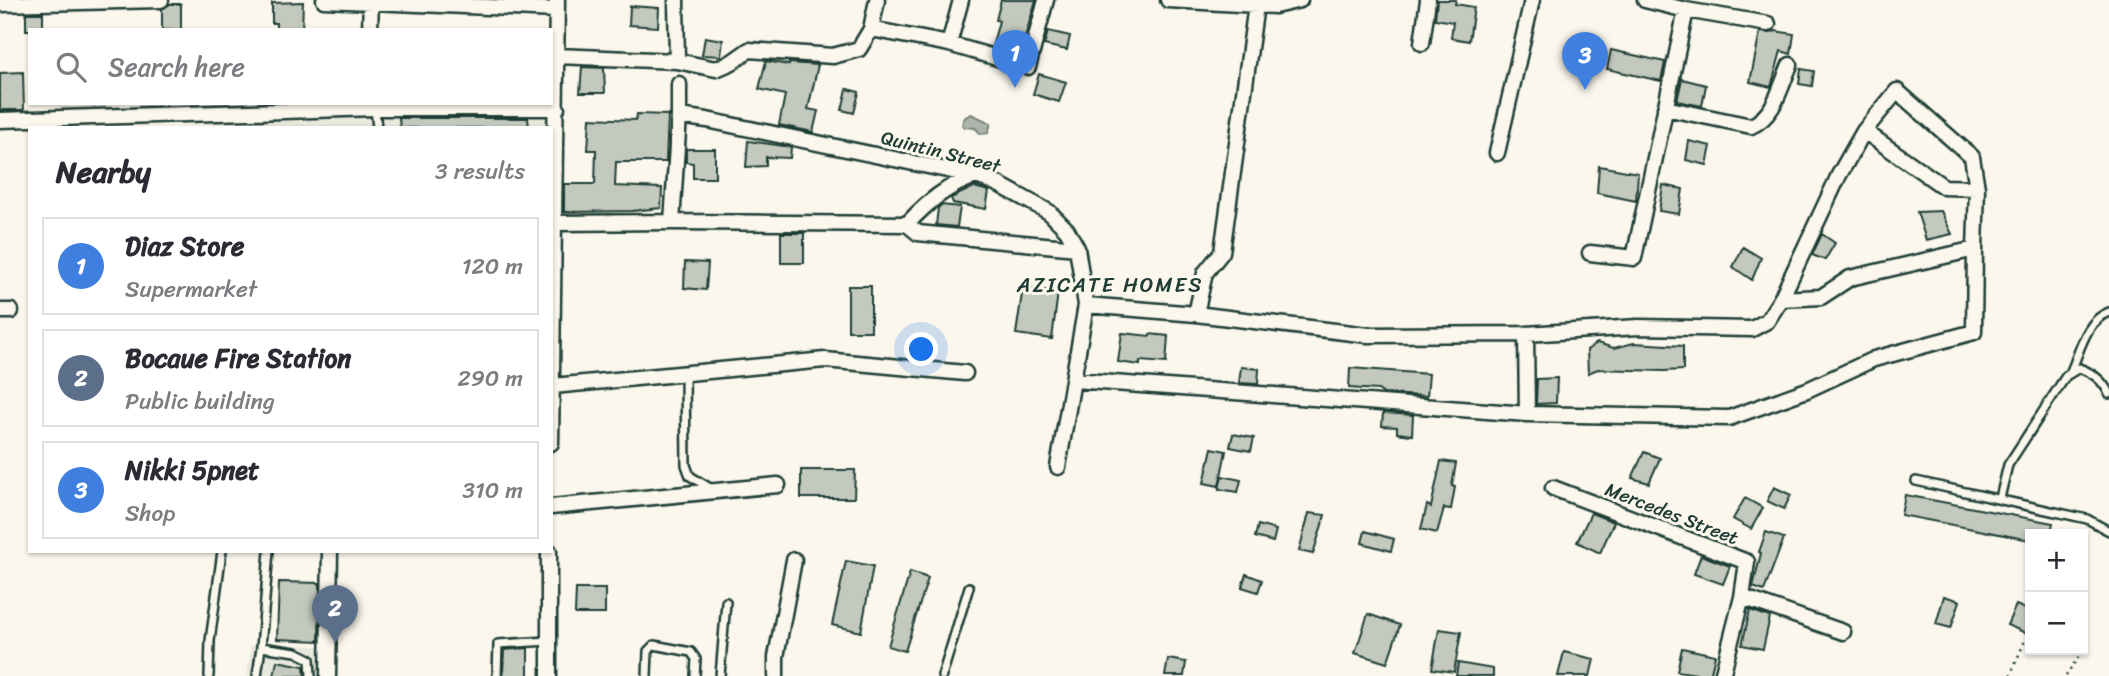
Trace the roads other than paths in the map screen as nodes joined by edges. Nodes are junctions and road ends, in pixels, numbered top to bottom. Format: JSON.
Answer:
{"nodes":[{"id":1,"x":161,"y":0,"type":"edge"},
{"id":2,"x":324,"y":0,"type":"edge"},
{"id":3,"x":676,"y":0,"type":"edge"},
{"id":4,"x":877,"y":0,"type":"edge"},
{"id":5,"x":961,"y":0,"type":"edge"},
{"id":6,"x":1046,"y":0,"type":"edge"},
{"id":7,"x":1168,"y":0,"type":"edge"},
{"id":8,"x":1300,"y":0,"type":"edge"},
{"id":9,"x":1428,"y":0,"type":"edge"},
{"id":10,"x":1532,"y":0,"type":"edge"},
{"id":11,"x":1645,"y":0,"type":"edge"},
{"id":12,"x":371,"y":1,"type":"edge"},
{"id":13,"x":59,"y":2,"type":"edge"},
{"id":14,"x":0,"y":4,"type":"edge"},
{"id":15,"x":557,"y":5,"type":"edge"},
{"id":16,"x":1256,"y":5,"type":"junction"},
{"id":17,"x":1711,"y":7,"type":"edge"},
{"id":18,"x":1686,"y":10,"type":"junction"},
{"id":19,"x":1768,"y":24,"type":"dead end"},
{"id":20,"x":370,"y":28,"type":"edge"},
{"id":21,"x":871,"y":29,"type":"junction"},
{"id":22,"x":1422,"y":43,"type":"dead end"},
{"id":23,"x":949,"y":44,"type":"junction"},
{"id":24,"x":557,"y":56,"type":"junction"},
{"id":25,"x":677,"y":61,"type":"junction"},
{"id":26,"x":1790,"y":65,"type":"dead end"},
{"id":27,"x":679,"y":84,"type":"dead end"},
{"id":28,"x":372,"y":107,"type":"edge"},
{"id":29,"x":557,"y":108,"type":"junction"},
{"id":30,"x":1665,"y":108,"type":"junction"},
{"id":31,"x":679,"y":116,"type":"junction"},
{"id":32,"x":0,"y":120,"type":"edge"},
{"id":33,"x":377,"y":126,"type":"edge"},
{"id":34,"x":1864,"y":131,"type":"junction"},
{"id":35,"x":1497,"y":153,"type":"dead end"},
{"id":36,"x":976,"y":176,"type":"junction"},
{"id":37,"x":1977,"y":188,"type":"junction"},
{"id":38,"x":672,"y":222,"type":"junction"},
{"id":39,"x":555,"y":223,"type":"junction"},
{"id":40,"x":907,"y":224,"type":"junction"},
{"id":41,"x":1077,"y":248,"type":"junction"},
{"id":42,"x":1975,"y":249,"type":"junction"},
{"id":43,"x":1590,"y":253,"type":"dead end"},
{"id":44,"x":1781,"y":299,"type":"junction"},
{"id":45,"x":1086,"y":305,"type":"junction"},
{"id":46,"x":2109,"y":312,"type":"edge"},
{"id":47,"x":1196,"y":314,"type":"junction"},
{"id":48,"x":1526,"y":334,"type":"junction"},
{"id":49,"x":2071,"y":371,"type":"junction"},
{"id":50,"x":965,"y":373,"type":"dead end"},
{"id":51,"x":685,"y":375,"type":"junction"},
{"id":52,"x":1073,"y":380,"type":"junction"},
{"id":53,"x":553,"y":386,"type":"joint"},
{"id":54,"x":2109,"y":394,"type":"edge"},
{"id":55,"x":1527,"y":414,"type":"junction"},
{"id":56,"x":1058,"y":467,"type":"dead end"},
{"id":57,"x":1916,"y":481,"type":"dead end"},
{"id":58,"x":778,"y":485,"type":"dead end"},
{"id":59,"x":1553,"y":488,"type":"dead end"},
{"id":60,"x":712,"y":489,"type":"junction"},
{"id":61,"x":2000,"y":498,"type":"junction"},
{"id":62,"x":553,"y":507,"type":"edge"},
{"id":63,"x":2109,"y":531,"type":"edge"},
{"id":64,"x":222,"y":553,"type":"edge"},
{"id":65,"x":269,"y":553,"type":"edge"},
{"id":66,"x":330,"y":553,"type":"edge"},
{"id":67,"x":549,"y":553,"type":"edge"},
{"id":68,"x":794,"y":560,"type":"dead end"},
{"id":69,"x":969,"y":587,"type":"dead end"},
{"id":70,"x":1742,"y":597,"type":"junction"},
{"id":71,"x":726,"y":602,"type":"dead end"},
{"id":72,"x":1843,"y":632,"type":"dead end"},
{"id":73,"x":549,"y":640,"type":"junction"},
{"id":74,"x":261,"y":648,"type":"junction"},
{"id":75,"x":209,"y":676,"type":"edge"},
{"id":76,"x":257,"y":676,"type":"edge"},
{"id":77,"x":311,"y":676,"type":"edge"},
{"id":78,"x":328,"y":676,"type":"edge"},
{"id":79,"x":497,"y":676,"type":"edge"},
{"id":80,"x":549,"y":676,"type":"edge"},
{"id":81,"x":647,"y":676,"type":"edge"},
{"id":82,"x":695,"y":676,"type":"edge"},
{"id":83,"x":720,"y":676,"type":"edge"},
{"id":84,"x":776,"y":676,"type":"edge"},
{"id":85,"x":942,"y":676,"type":"edge"},
{"id":86,"x":1721,"y":676,"type":"edge"}],
"edges":[{"from":1,"to":13,"type":"street"},
{"from":2,"to":12,"type":"street"},
{"from":3,"to":25,"type":"street"},
{"from":4,"to":21,"type":"street"},
{"from":5,"to":23,"type":"street"},
{"from":6,"to":23,"type":"street"},
{"from":7,"to":16,"type":"street"},
{"from":8,"to":16,"type":"street"},
{"from":9,"to":22,"type":"street"},
{"from":10,"to":35,"type":"street"},
{"from":11,"to":18,"type":"street"},
{"from":12,"to":15,"type":"street"},
{"from":12,"to":20,"type":"street"},
{"from":13,"to":14,"type":"street"},
{"from":15,"to":24,"type":"street"},
{"from":16,"to":47,"type":"street"},
{"from":17,"to":18,"type":"street"},
{"from":17,"to":19,"type":"street"},
{"from":18,"to":30,"type":"street"},
{"from":21,"to":23,"type":"street"},
{"from":21,"to":25,"type":"street"},
{"from":24,"to":25,"type":"street"},
{"from":24,"to":29,"type":"street"},
{"from":26,"to":30,"type":"street"},
{"from":27,"to":31,"type":"street"},
{"from":28,"to":29,"type":"street"},
{"from":28,"to":32,"type":"street"},
{"from":28,"to":33,"type":"lane"},
{"from":29,"to":39,"type":"street"},
{"from":30,"to":43,"type":"street"},
{"from":31,"to":36,"type":"street","name":"Quintin Street"},
{"from":31,"to":38,"type":"street"},
{"from":34,"to":37,"type":"street"},
{"from":34,"to":37,"type":"street"},
{"from":34,"to":44,"type":"street"},
{"from":36,"to":40,"type":"street"},
{"from":36,"to":41,"type":"street","name":"Quintin Street"},
{"from":37,"to":42,"type":"street"},
{"from":38,"to":39,"type":"street"},
{"from":38,"to":40,"type":"street"},
{"from":39,"to":53,"type":"street"},
{"from":40,"to":41,"type":"street"},
{"from":41,"to":45,"type":"street","name":"Quintin Street"},
{"from":42,"to":44,"type":"street"},
{"from":42,"to":55,"type":"street"},
{"from":44,"to":48,"type":"street"},
{"from":45,"to":47,"type":"street"},
{"from":45,"to":52,"type":"street","name":"Quintin Street"},
{"from":46,"to":49,"type":"lane"},
{"from":47,"to":48,"type":"street"},
{"from":48,"to":55,"type":"street"},
{"from":49,"to":54,"type":"lane"},
{"from":49,"to":61,"type":"lane"},
{"from":50,"to":51,"type":"street"},
{"from":51,"to":53,"type":"street"},
{"from":51,"to":60,"type":"lane"},
{"from":52,"to":55,"type":"street"},
{"from":52,"to":56,"type":"street","name":"Quintin Street"},
{"from":57,"to":61,"type":"lane"},
{"from":58,"to":60,"type":"street"},
{"from":59,"to":70,"type":"street","name":"Mercedes Street"},
{"from":60,"to":62,"type":"street"},
{"from":61,"to":63,"type":"lane"},
{"from":64,"to":75,"type":"lane"},
{"from":65,"to":74,"type":"lane"},
{"from":66,"to":78,"type":"street"},
{"from":67,"to":73,"type":"street"},
{"from":68,"to":84,"type":"street"},
{"from":69,"to":85,"type":"lane"},
{"from":70,"to":72,"type":"street"},
{"from":70,"to":86,"type":"street","name":"Mercedes Street"},
{"from":71,"to":83,"type":"lane"},
{"from":73,"to":79,"type":"lane"},
{"from":73,"to":80,"type":"street"},
{"from":74,"to":76,"type":"lane"},
{"from":74,"to":77,"type":"lane"},
{"from":81,"to":82,"type":"lane"}]}
